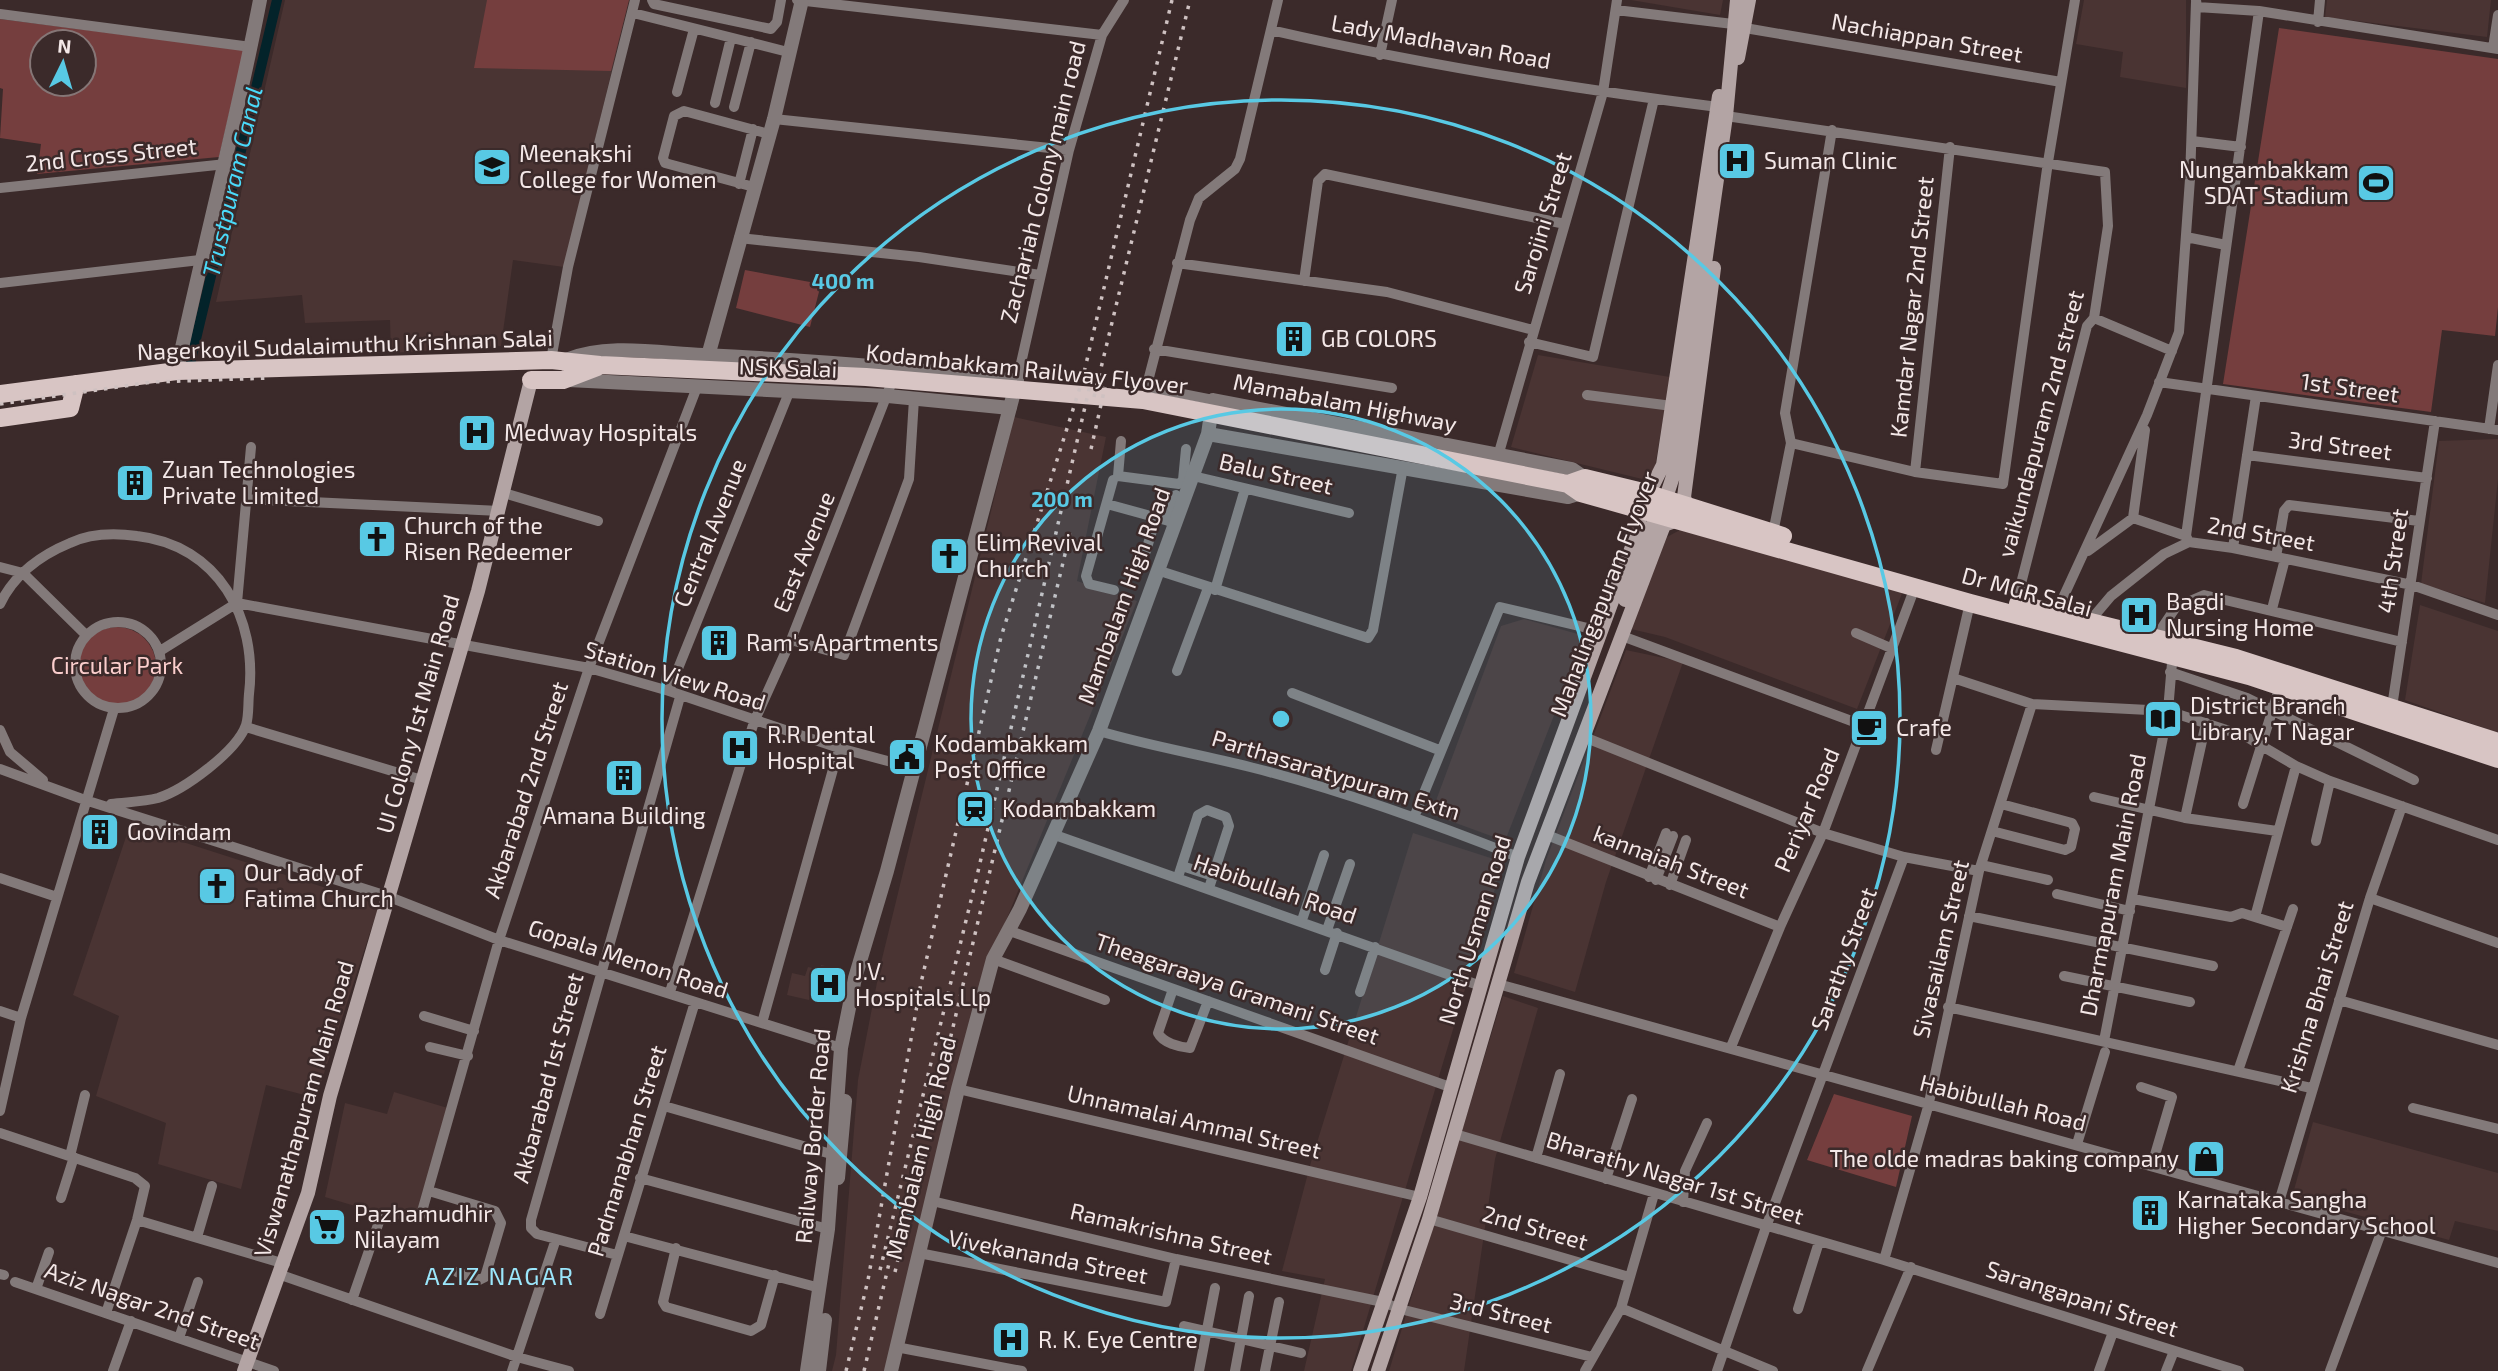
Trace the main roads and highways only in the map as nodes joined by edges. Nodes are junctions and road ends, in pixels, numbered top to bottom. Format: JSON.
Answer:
{"nodes":[{"id":1,"x":1737,"y":0,"type":"edge"},
{"id":2,"x":1749,"y":0,"type":"edge"},
{"id":3,"x":1739,"y":26,"type":"junction"},
{"id":4,"x":1723,"y":110,"type":"junction"},
{"id":5,"x":1718,"y":167,"type":"junction"},
{"id":6,"x":559,"y":360,"type":"joint"},
{"id":7,"x":605,"y":366,"type":"junction"},
{"id":8,"x":531,"y":380,"type":"joint"},
{"id":9,"x":76,"y":384,"type":"junction"},
{"id":10,"x":0,"y":394,"type":"edge"},
{"id":11,"x":0,"y":418,"type":"edge"},
{"id":12,"x":1575,"y":485,"type":"junction"},
{"id":13,"x":1643,"y":492,"type":"junction"},
{"id":14,"x":1632,"y":508,"type":"junction"},
{"id":15,"x":1683,"y":513,"type":"junction"},
{"id":16,"x":1631,"y":549,"type":"junction"},
{"id":17,"x":1652,"y":556,"type":"junction"},
{"id":18,"x":2173,"y":656,"type":"junction"},
{"id":19,"x":2498,"y":742,"type":"edge"},
{"id":20,"x":2498,"y":759,"type":"edge"},
{"id":21,"x":1539,"y":829,"type":"junction"},
{"id":22,"x":387,"y":896,"type":"joint"},
{"id":23,"x":246,"y":1366,"type":"edge"},
{"id":24,"x":1360,"y":1371,"type":"edge"},
{"id":25,"x":1378,"y":1371,"type":"edge"}],
"edges":[{"from":1,"to":3,"type":"main road"},
{"from":2,"to":3,"type":"main road"},
{"from":3,"to":4,"type":"main road"},
{"from":4,"to":5,"type":"main road","name":"Mahalingapuram Flyover"},
{"from":4,"to":13,"type":"main road"},
{"from":5,"to":15,"type":"main road"},
{"from":5,"to":21,"type":"main road","name":"Mahalingapuram Flyover"},
{"from":6,"to":7,"type":"main road","name":"Kodambakkam Railway Flyover"},
{"from":6,"to":9,"type":"main road","name":"Nagerkoyil Sudalaimuthu Krishnan Salai"},
{"from":7,"to":8,"type":"main road","name":"Kodambakkam Railway Flyover"},
{"from":7,"to":12,"type":"main road","name":"Kodambakkam Railway Flyover"},
{"from":8,"to":22,"type":"main road","name":"UI Colony 1st Main Road"},
{"from":9,"to":10,"type":"main road","name":"Nagerkoyil Sudalaimuthu Krishnan Salai"},
{"from":9,"to":11,"type":"main road"},
{"from":12,"to":13,"type":"main road","name":"Dr MGR Salai"},
{"from":12,"to":14,"type":"main road","name":"Dr MGR Salai"},
{"from":13,"to":15,"type":"main road","name":"Dr MGR Salai"},
{"from":14,"to":15,"type":"main road","name":"Dr MGR Salai"},
{"from":14,"to":16,"type":"main road","name":"North Usman Road"},
{"from":15,"to":17,"type":"main road","name":"North Usman Road"},
{"from":15,"to":18,"type":"main road","name":"Dr MGR Salai"},
{"from":15,"to":18,"type":"main road","name":"Dr MGR Salai"},
{"from":16,"to":17,"type":"main road"},
{"from":16,"to":21,"type":"main road","name":"North Usman Road"},
{"from":17,"to":21,"type":"main road","name":"North Usman Road"},
{"from":18,"to":19,"type":"main road","name":"Dr MGR Salai"},
{"from":18,"to":20,"type":"main road","name":"Dr MGR Salai"},
{"from":21,"to":24,"type":"main road","name":"North Usman Road"},
{"from":21,"to":25,"type":"main road","name":"North Usman Road"},
{"from":22,"to":23,"type":"main road","name":"Viswanathapuram Main Road"}]}
